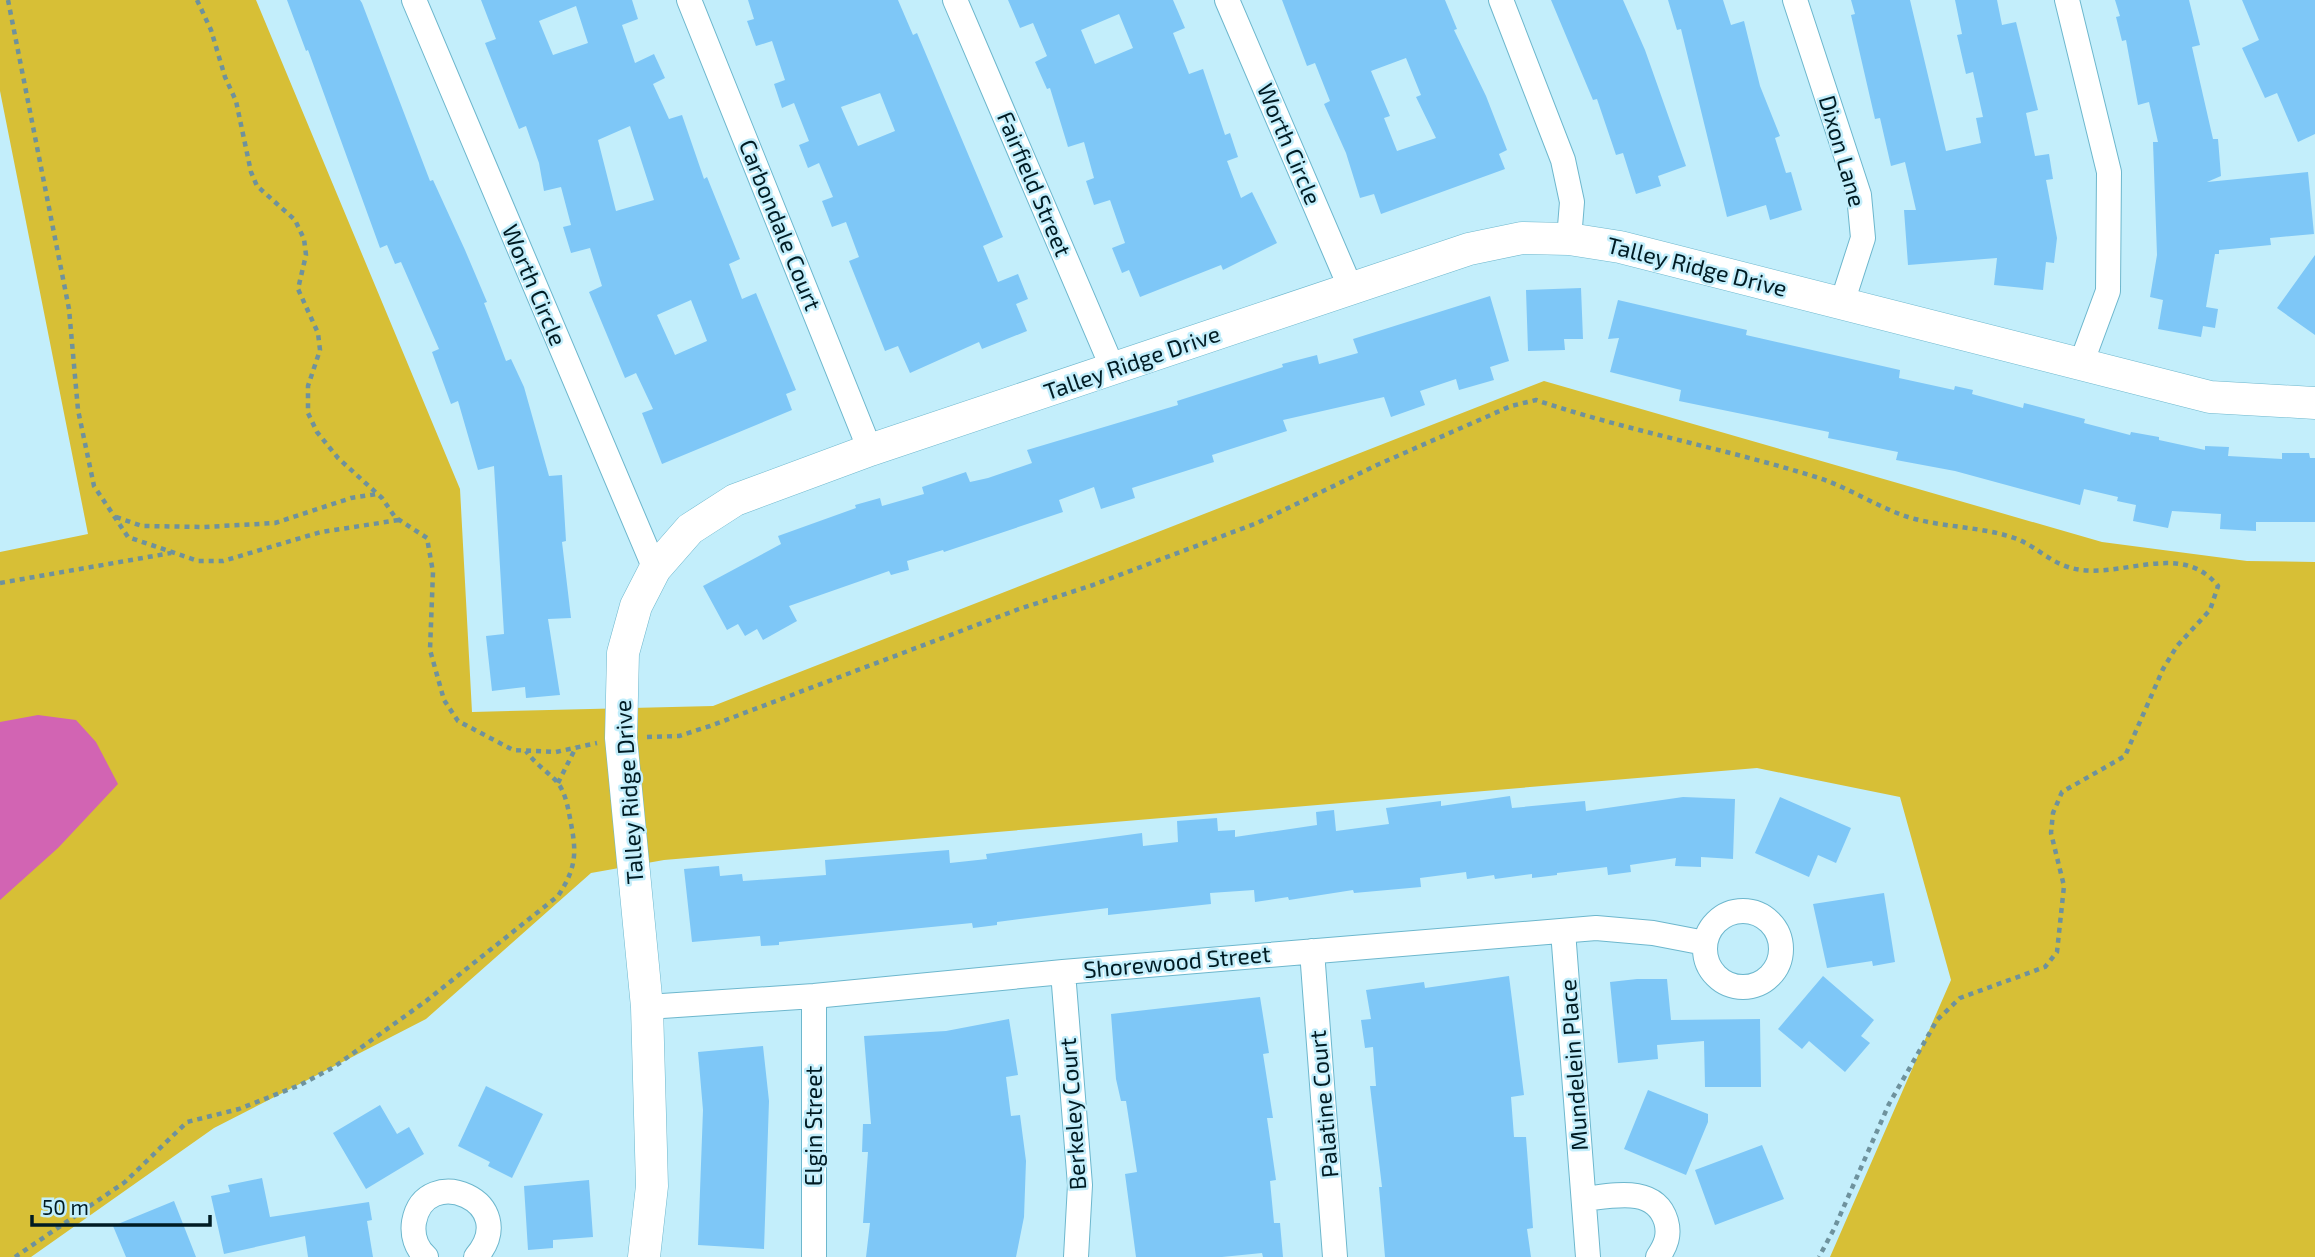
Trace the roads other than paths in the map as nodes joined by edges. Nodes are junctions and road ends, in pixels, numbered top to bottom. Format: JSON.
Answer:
{"nodes":[{"id":1,"x":414,"y":0,"type":"edge"},
{"id":2,"x":689,"y":0,"type":"edge"},
{"id":3,"x":955,"y":0,"type":"edge"},
{"id":4,"x":1227,"y":0,"type":"edge"},
{"id":5,"x":1501,"y":0,"type":"edge"},
{"id":6,"x":1795,"y":0,"type":"edge"},
{"id":7,"x":2067,"y":0,"type":"edge"},
{"id":8,"x":1569,"y":239,"type":"junction"},
{"id":9,"x":1351,"y":289,"type":"junction"},
{"id":10,"x":1842,"y":303,"type":"junction"},
{"id":11,"x":2081,"y":364,"type":"junction"},
{"id":12,"x":1113,"y":369,"type":"junction"},
{"id":13,"x":2315,"y":403,"type":"edge"},
{"id":14,"x":870,"y":450,"type":"junction"},
{"id":15,"x":654,"y":569,"type":"junction"},
{"id":16,"x":1563,"y":931,"type":"junction"},
{"id":17,"x":1705,"y":943,"type":"dead end"},
{"id":18,"x":1312,"y":951,"type":"junction"},
{"id":19,"x":1063,"y":972,"type":"junction"},
{"id":20,"x":814,"y":996,"type":"junction"},
{"id":21,"x":648,"y":1007,"type":"junction"},
{"id":22,"x":1584,"y":1199,"type":"junction"},
{"id":23,"x":426,"y":1257,"type":"edge"},
{"id":24,"x":477,"y":1257,"type":"edge"},
{"id":25,"x":644,"y":1257,"type":"edge"},
{"id":26,"x":814,"y":1257,"type":"edge"},
{"id":27,"x":1076,"y":1257,"type":"edge"},
{"id":28,"x":1335,"y":1257,"type":"edge"},
{"id":29,"x":1588,"y":1257,"type":"edge"},
{"id":30,"x":1658,"y":1257,"type":"edge"}],
"edges":[{"from":1,"to":15,"type":"street","name":"Worth Circle"},
{"from":2,"to":14,"type":"street","name":"Carbondale Court"},
{"from":3,"to":12,"type":"street","name":"Fairfield Street"},
{"from":4,"to":9,"type":"street","name":"Worth Circle"},
{"from":5,"to":8,"type":"street"},
{"from":6,"to":10,"type":"street","name":"Dixon Lane"},
{"from":7,"to":11,"type":"street"},
{"from":8,"to":9,"type":"street","name":"Talley Ridge Drive"},
{"from":8,"to":10,"type":"street","name":"Talley Ridge Drive"},
{"from":9,"to":12,"type":"street","name":"Talley Ridge Drive"},
{"from":10,"to":11,"type":"street","name":"Talley Ridge Drive"},
{"from":11,"to":13,"type":"street","name":"Talley Ridge Drive"},
{"from":12,"to":14,"type":"street","name":"Talley Ridge Drive"},
{"from":14,"to":15,"type":"street","name":"Talley Ridge Drive"},
{"from":15,"to":21,"type":"street","name":"Talley Ridge Drive"},
{"from":16,"to":17,"type":"street","name":"Shorewood Street"},
{"from":16,"to":18,"type":"street","name":"Shorewood Street"},
{"from":16,"to":22,"type":"street","name":"Mundelein Place"},
{"from":18,"to":19,"type":"street","name":"Shorewood Street"},
{"from":18,"to":28,"type":"street","name":"Palatine Court"},
{"from":19,"to":20,"type":"street","name":"Shorewood Street"},
{"from":19,"to":27,"type":"street","name":"Berkeley Court"},
{"from":20,"to":21,"type":"street","name":"Shorewood Street"},
{"from":20,"to":26,"type":"street","name":"Elgin Street"},
{"from":21,"to":25,"type":"street","name":"Talley Ridge Drive"},
{"from":22,"to":29,"type":"street","name":"Mundelein Place"},
{"from":22,"to":30,"type":"street"},
{"from":23,"to":24,"type":"street"}]}
